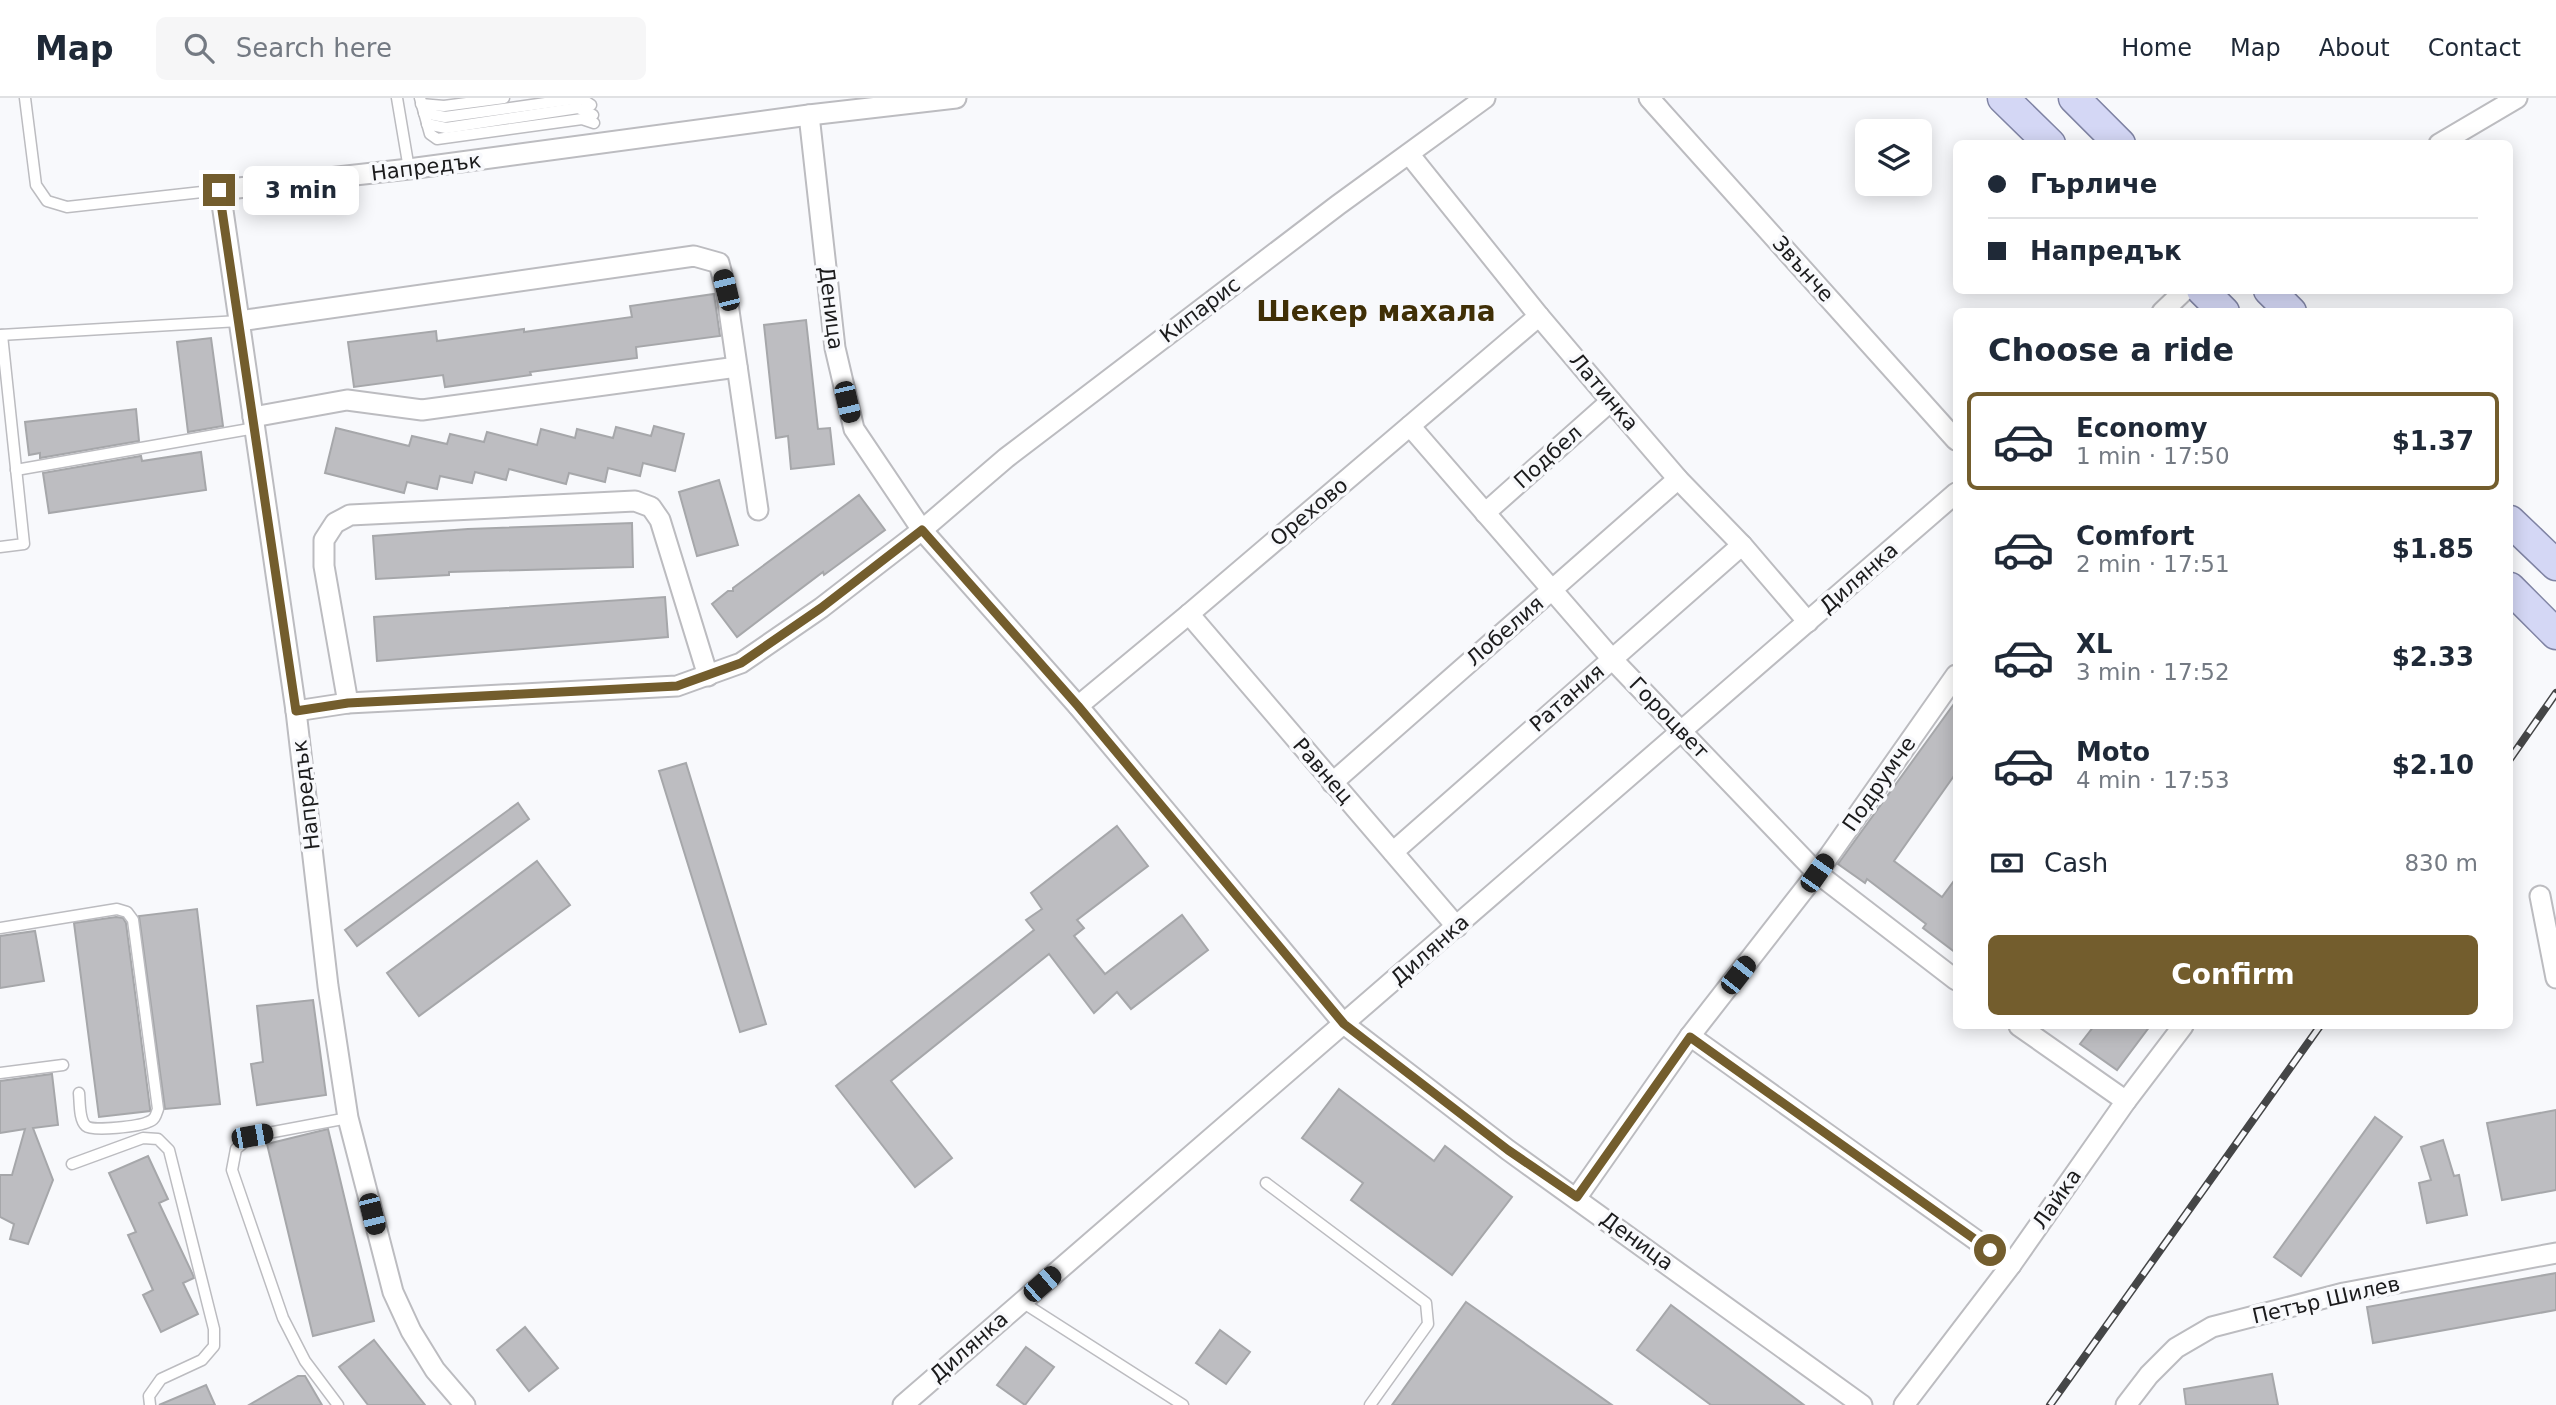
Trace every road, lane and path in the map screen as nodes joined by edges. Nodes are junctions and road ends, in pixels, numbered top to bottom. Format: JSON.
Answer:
{"nodes":[{"id":1,"x":25,"y":98,"type":"edge"},
{"id":2,"x":504,"y":98,"type":"edge"},
{"id":3,"x":956,"y":98,"type":"edge"},
{"id":4,"x":1485,"y":98,"type":"edge"},
{"id":5,"x":1649,"y":98,"type":"edge"},
{"id":6,"x":2003,"y":98,"type":"edge"},
{"id":7,"x":2074,"y":98,"type":"edge"},
{"id":8,"x":396,"y":99,"type":"edge"},
{"id":9,"x":2510,"y":100,"type":"edge"},
{"id":10,"x":422,"y":105,"type":"edge"},
{"id":11,"x":592,"y":110,"type":"edge"},
{"id":12,"x":809,"y":115,"type":"junction"},
{"id":13,"x":2046,"y":140,"type":"edge"},
{"id":14,"x":2116,"y":140,"type":"edge"},
{"id":15,"x":2445,"y":140,"type":"edge"},
{"id":16,"x":598,"y":145,"type":"junction"},
{"id":17,"x":1409,"y":154,"type":"junction"},
{"id":18,"x":409,"y":169,"type":"junction"},
{"id":19,"x":219,"y":190,"type":"junction"},
{"id":20,"x":2181,"y":294,"type":"edge"},
{"id":21,"x":2206,"y":294,"type":"edge"},
{"id":22,"x":2273,"y":294,"type":"edge"},
{"id":23,"x":2166,"y":308,"type":"edge"},
{"id":24,"x":2220,"y":308,"type":"edge"},
{"id":25,"x":2287,"y":308,"type":"edge"},
{"id":26,"x":1539,"y":316,"type":"junction"},
{"id":27,"x":239,"y":321,"type":"junction"},
{"id":28,"x":1,"y":335,"type":"edge"},
{"id":29,"x":737,"y":367,"type":"junction"},
{"id":30,"x":1611,"y":401,"type":"junction"},
{"id":31,"x":5,"y":415,"type":"edge"},
{"id":32,"x":254,"y":423,"type":"junction"},
{"id":33,"x":1410,"y":426,"type":"junction"},
{"id":34,"x":1953,"y":437,"type":"edge"},
{"id":35,"x":16,"y":470,"type":"junction"},
{"id":36,"x":1678,"y":479,"type":"junction"},
{"id":37,"x":1953,"y":496,"type":"edge"},
{"id":38,"x":758,"y":510,"type":"dead end"},
{"id":39,"x":1485,"y":513,"type":"junction"},
{"id":40,"x":2513,"y":524,"type":"edge"},
{"id":41,"x":922,"y":530,"type":"junction"},
{"id":42,"x":1742,"y":545,"type":"junction"},
{"id":43,"x":0,"y":547,"type":"edge"},
{"id":44,"x":2556,"y":565,"type":"edge"},
{"id":45,"x":1552,"y":589,"type":"junction"},
{"id":46,"x":2513,"y":592,"type":"edge"},
{"id":47,"x":1189,"y":614,"type":"junction"},
{"id":48,"x":1808,"y":622,"type":"junction"},
{"id":49,"x":2556,"y":634,"type":"edge"},
{"id":50,"x":1612,"y":659,"type":"junction"},
{"id":51,"x":708,"y":676,"type":"junction"},
{"id":52,"x":1953,"y":679,"type":"edge"},
{"id":53,"x":348,"y":703,"type":"junction"},
{"id":54,"x":1078,"y":706,"type":"junction"},
{"id":55,"x":296,"y":711,"type":"junction"},
{"id":56,"x":1682,"y":731,"type":"junction"},
{"id":57,"x":1332,"y":783,"type":"junction"},
{"id":58,"x":1392,"y":852,"type":"junction"},
{"id":59,"x":1817,"y":873,"type":"junction"},
{"id":60,"x":2540,"y":896,"type":"dead end"},
{"id":61,"x":1457,"y":927,"type":"junction"},
{"id":62,"x":0,"y":928,"type":"edge"},
{"id":63,"x":1953,"y":978,"type":"edge"},
{"id":64,"x":2556,"y":978,"type":"edge"},
{"id":65,"x":1344,"y":1024,"type":"junction"},
{"id":66,"x":2023,"y":1029,"type":"edge"},
{"id":67,"x":2181,"y":1029,"type":"edge"},
{"id":68,"x":1690,"y":1037,"type":"junction"},
{"id":69,"x":63,"y":1065,"type":"dead end"},
{"id":70,"x":0,"y":1073,"type":"edge"},
{"id":71,"x":79,"y":1093,"type":"dead end"},
{"id":72,"x":2126,"y":1101,"type":"junction"},
{"id":73,"x":348,"y":1118,"type":"junction"},
{"id":74,"x":72,"y":1164,"type":"dead end"},
{"id":75,"x":1266,"y":1183,"type":"dead end"},
{"id":76,"x":1577,"y":1197,"type":"junction"},
{"id":77,"x":2556,"y":1253,"type":"edge"},
{"id":78,"x":2011,"y":1265,"type":"junction"},
{"id":79,"x":1022,"y":1301,"type":"junction"},
{"id":80,"x":150,"y":1405,"type":"edge"},
{"id":81,"x":338,"y":1405,"type":"edge"},
{"id":82,"x":465,"y":1405,"type":"edge"},
{"id":83,"x":902,"y":1405,"type":"edge"},
{"id":84,"x":1183,"y":1405,"type":"edge"},
{"id":85,"x":1370,"y":1405,"type":"edge"},
{"id":86,"x":1862,"y":1405,"type":"edge"},
{"id":87,"x":1904,"y":1405,"type":"edge"},
{"id":88,"x":2126,"y":1405,"type":"edge"}],
"edges":[{"from":1,"to":19,"type":"lane"},
{"from":2,"to":10,"type":"lane"},
{"from":3,"to":12,"type":"street","name":"Напредък"},
{"from":4,"to":17,"type":"street","name":"Кипарис"},
{"from":5,"to":34,"type":"street","name":"Звънче"},
{"from":6,"to":13,"type":"main road"},
{"from":7,"to":14,"type":"main road"},
{"from":8,"to":18,"type":"lane"},
{"from":9,"to":15,"type":"street"},
{"from":10,"to":11,"type":"lane"},
{"from":10,"to":11,"type":"lane"},
{"from":11,"to":16,"type":"lane"},
{"from":12,"to":16,"type":"street","name":"Напредък"},
{"from":12,"to":41,"type":"street","name":"Деница"},
{"from":16,"to":18,"type":"street","name":"Напредък"},
{"from":17,"to":26,"type":"street","name":"Латинка"},
{"from":17,"to":41,"type":"street","name":"Кипарис"},
{"from":18,"to":19,"type":"street","name":"Напредък"},
{"from":19,"to":27,"type":"street","name":"Напредък"},
{"from":20,"to":23,"type":"street"},
{"from":21,"to":24,"type":"main road"},
{"from":22,"to":25,"type":"main road"},
{"from":26,"to":30,"type":"street","name":"Латинка"},
{"from":26,"to":33,"type":"street","name":"Орехово"},
{"from":27,"to":28,"type":"lane"},
{"from":27,"to":29,"type":"street"},
{"from":27,"to":32,"type":"street","name":"Напредък"},
{"from":28,"to":31,"type":"lane"},
{"from":29,"to":32,"type":"street"},
{"from":29,"to":38,"type":"street"},
{"from":30,"to":36,"type":"street","name":"Латинка"},
{"from":30,"to":39,"type":"street","name":"Подбел"},
{"from":31,"to":35,"type":"lane"},
{"from":32,"to":35,"type":"lane"},
{"from":32,"to":55,"type":"street","name":"Напредък"},
{"from":33,"to":39,"type":"street","name":"Гороцвет"},
{"from":33,"to":47,"type":"street","name":"Орехово"},
{"from":35,"to":43,"type":"lane"},
{"from":36,"to":42,"type":"street","name":"Латинка"},
{"from":36,"to":45,"type":"street","name":"Лобелия"},
{"from":37,"to":48,"type":"street","name":"Дилянка"},
{"from":39,"to":45,"type":"street","name":"Гороцвет"},
{"from":40,"to":44,"type":"main road"},
{"from":41,"to":51,"type":"street","name":"Кипарис"},
{"from":41,"to":54,"type":"street","name":"Деница"},
{"from":42,"to":48,"type":"street","name":"Латинка"},
{"from":42,"to":50,"type":"street","name":"Ратания"},
{"from":45,"to":50,"type":"street","name":"Гороцвет"},
{"from":45,"to":57,"type":"street","name":"Лобелия"},
{"from":46,"to":49,"type":"main road"},
{"from":47,"to":54,"type":"street","name":"Орехово"},
{"from":47,"to":57,"type":"street","name":"Равнец"},
{"from":48,"to":56,"type":"street","name":"Дилянка"},
{"from":50,"to":56,"type":"street","name":"Гороцвет"},
{"from":50,"to":58,"type":"street","name":"Ратания"},
{"from":51,"to":53,"type":"street","name":"Кипарис"},
{"from":51,"to":53,"type":"street"},
{"from":52,"to":59,"type":"street","name":"Подрумче"},
{"from":53,"to":55,"type":"street","name":"Кипарис"},
{"from":54,"to":65,"type":"street","name":"Деница"},
{"from":55,"to":73,"type":"street","name":"Напредък"},
{"from":56,"to":59,"type":"street","name":"Гороцвет"},
{"from":56,"to":61,"type":"street","name":"Дилянка"},
{"from":57,"to":58,"type":"street","name":"Равнец"},
{"from":58,"to":61,"type":"street","name":"Равнец"},
{"from":59,"to":63,"type":"street","name":"Гороцвет"},
{"from":59,"to":68,"type":"street","name":"Подрумче"},
{"from":60,"to":64,"type":"street"},
{"from":61,"to":65,"type":"street","name":"Дилянка"},
{"from":62,"to":71,"type":"lane"},
{"from":65,"to":76,"type":"street","name":"Деница"},
{"from":65,"to":79,"type":"street","name":"Дилянка"},
{"from":66,"to":72,"type":"street"},
{"from":67,"to":72,"type":"street","name":"Лайка"},
{"from":68,"to":76,"type":"street","name":"Подрумче"},
{"from":68,"to":78,"type":"street"},
{"from":69,"to":70,"type":"lane"},
{"from":72,"to":78,"type":"street","name":"Лайка"},
{"from":73,"to":81,"type":"lane"},
{"from":73,"to":82,"type":"street","name":"Напредък"},
{"from":74,"to":80,"type":"lane"},
{"from":75,"to":85,"type":"lane"},
{"from":76,"to":86,"type":"street","name":"Деница"},
{"from":77,"to":88,"type":"street","name":"Петър Шилев"},
{"from":78,"to":87,"type":"street","name":"Лайка"},
{"from":79,"to":83,"type":"street","name":"Дилянка"},
{"from":79,"to":84,"type":"lane"}]}
